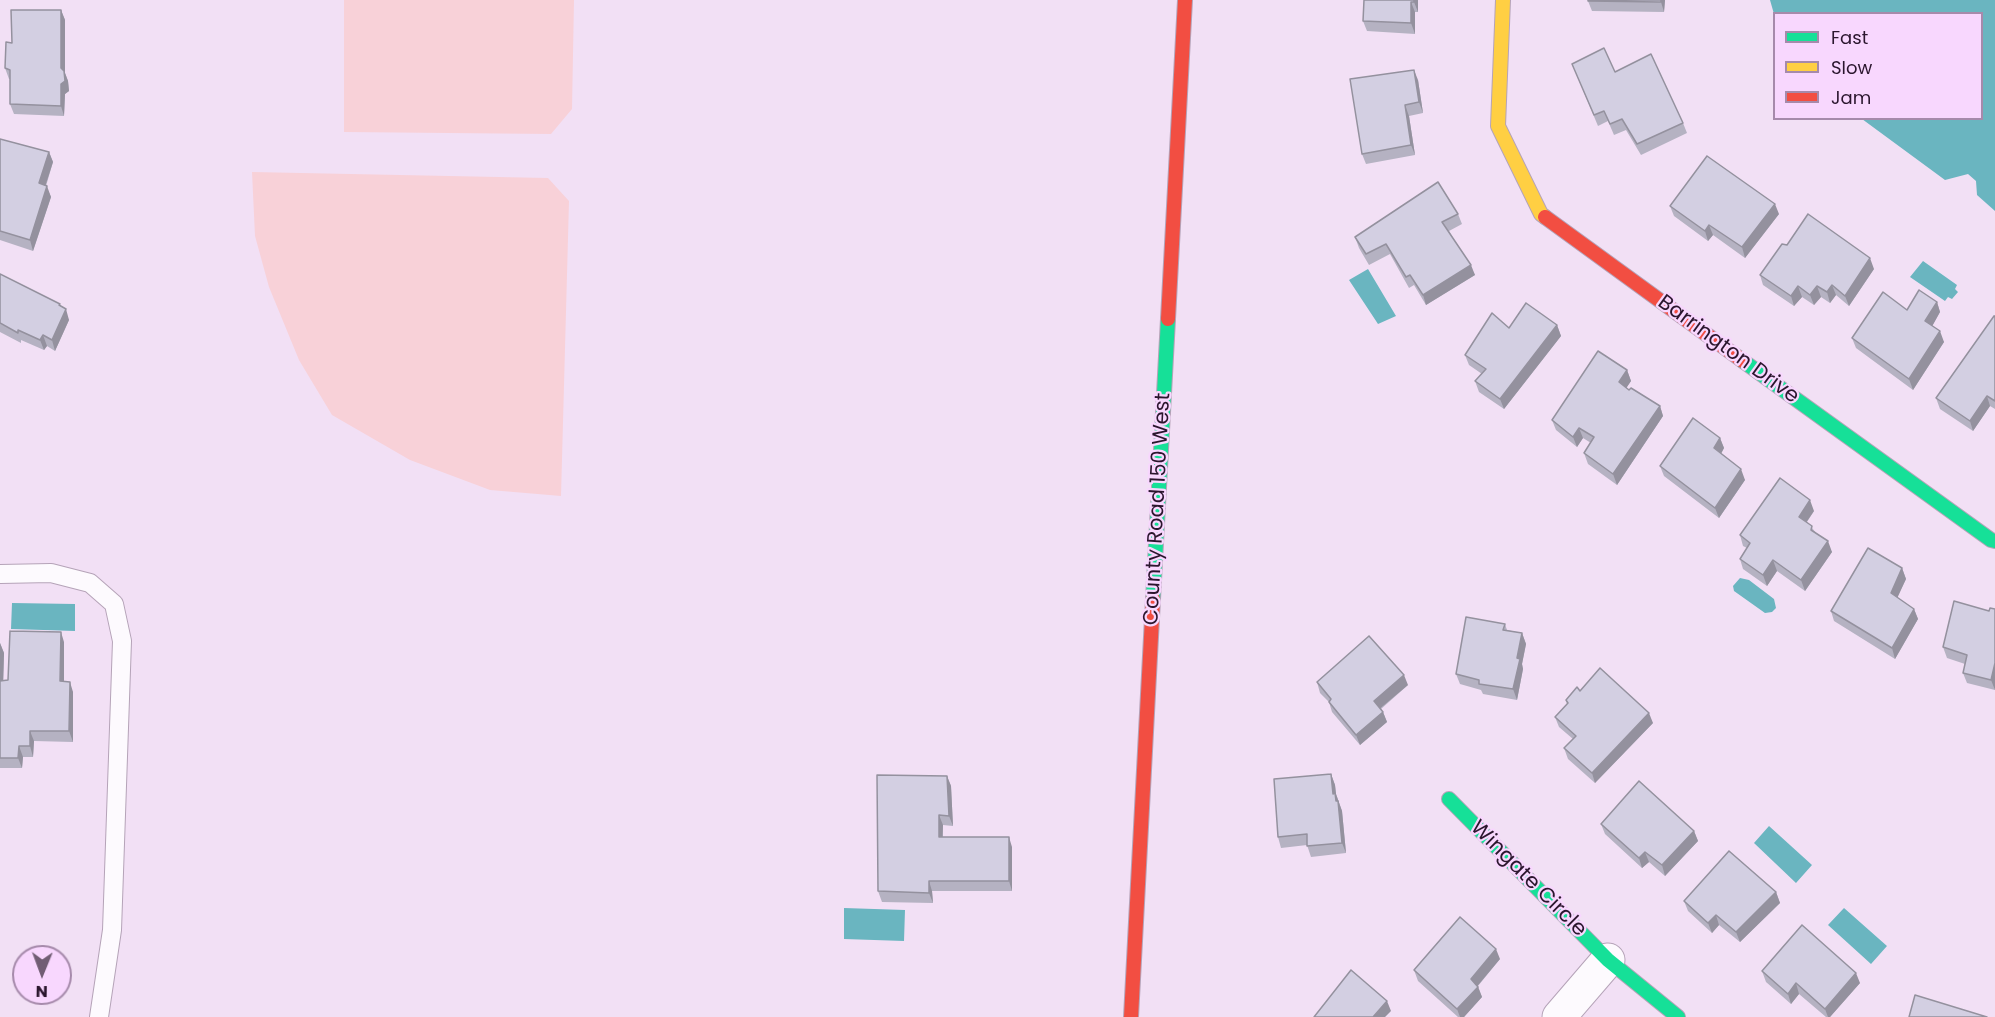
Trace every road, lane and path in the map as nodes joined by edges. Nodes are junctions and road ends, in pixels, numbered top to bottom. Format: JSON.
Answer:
{"nodes":[{"id":1,"x":1185,"y":0,"type":"edge"},
{"id":2,"x":1503,"y":0,"type":"edge"},
{"id":3,"x":1995,"y":540,"type":"edge"},
{"id":4,"x":0,"y":574,"type":"edge"},
{"id":5,"x":1449,"y":799,"type":"dead end"},
{"id":6,"x":1608,"y":960,"type":"junction"},
{"id":7,"x":99,"y":1017,"type":"edge"},
{"id":8,"x":1131,"y":1017,"type":"edge"},
{"id":9,"x":1559,"y":1017,"type":"edge"},
{"id":10,"x":1678,"y":1017,"type":"edge"}],
"edges":[{"from":1,"to":8,"type":"street","name":"County Road 150 West"},
{"from":2,"to":3,"type":"street","name":"Barrington Drive"},
{"from":4,"to":7,"type":"lane"},
{"from":5,"to":6,"type":"street","name":"Wingate Circle"},
{"from":6,"to":9,"type":"street"},
{"from":6,"to":10,"type":"street","name":"Wingate Circle"}]}
